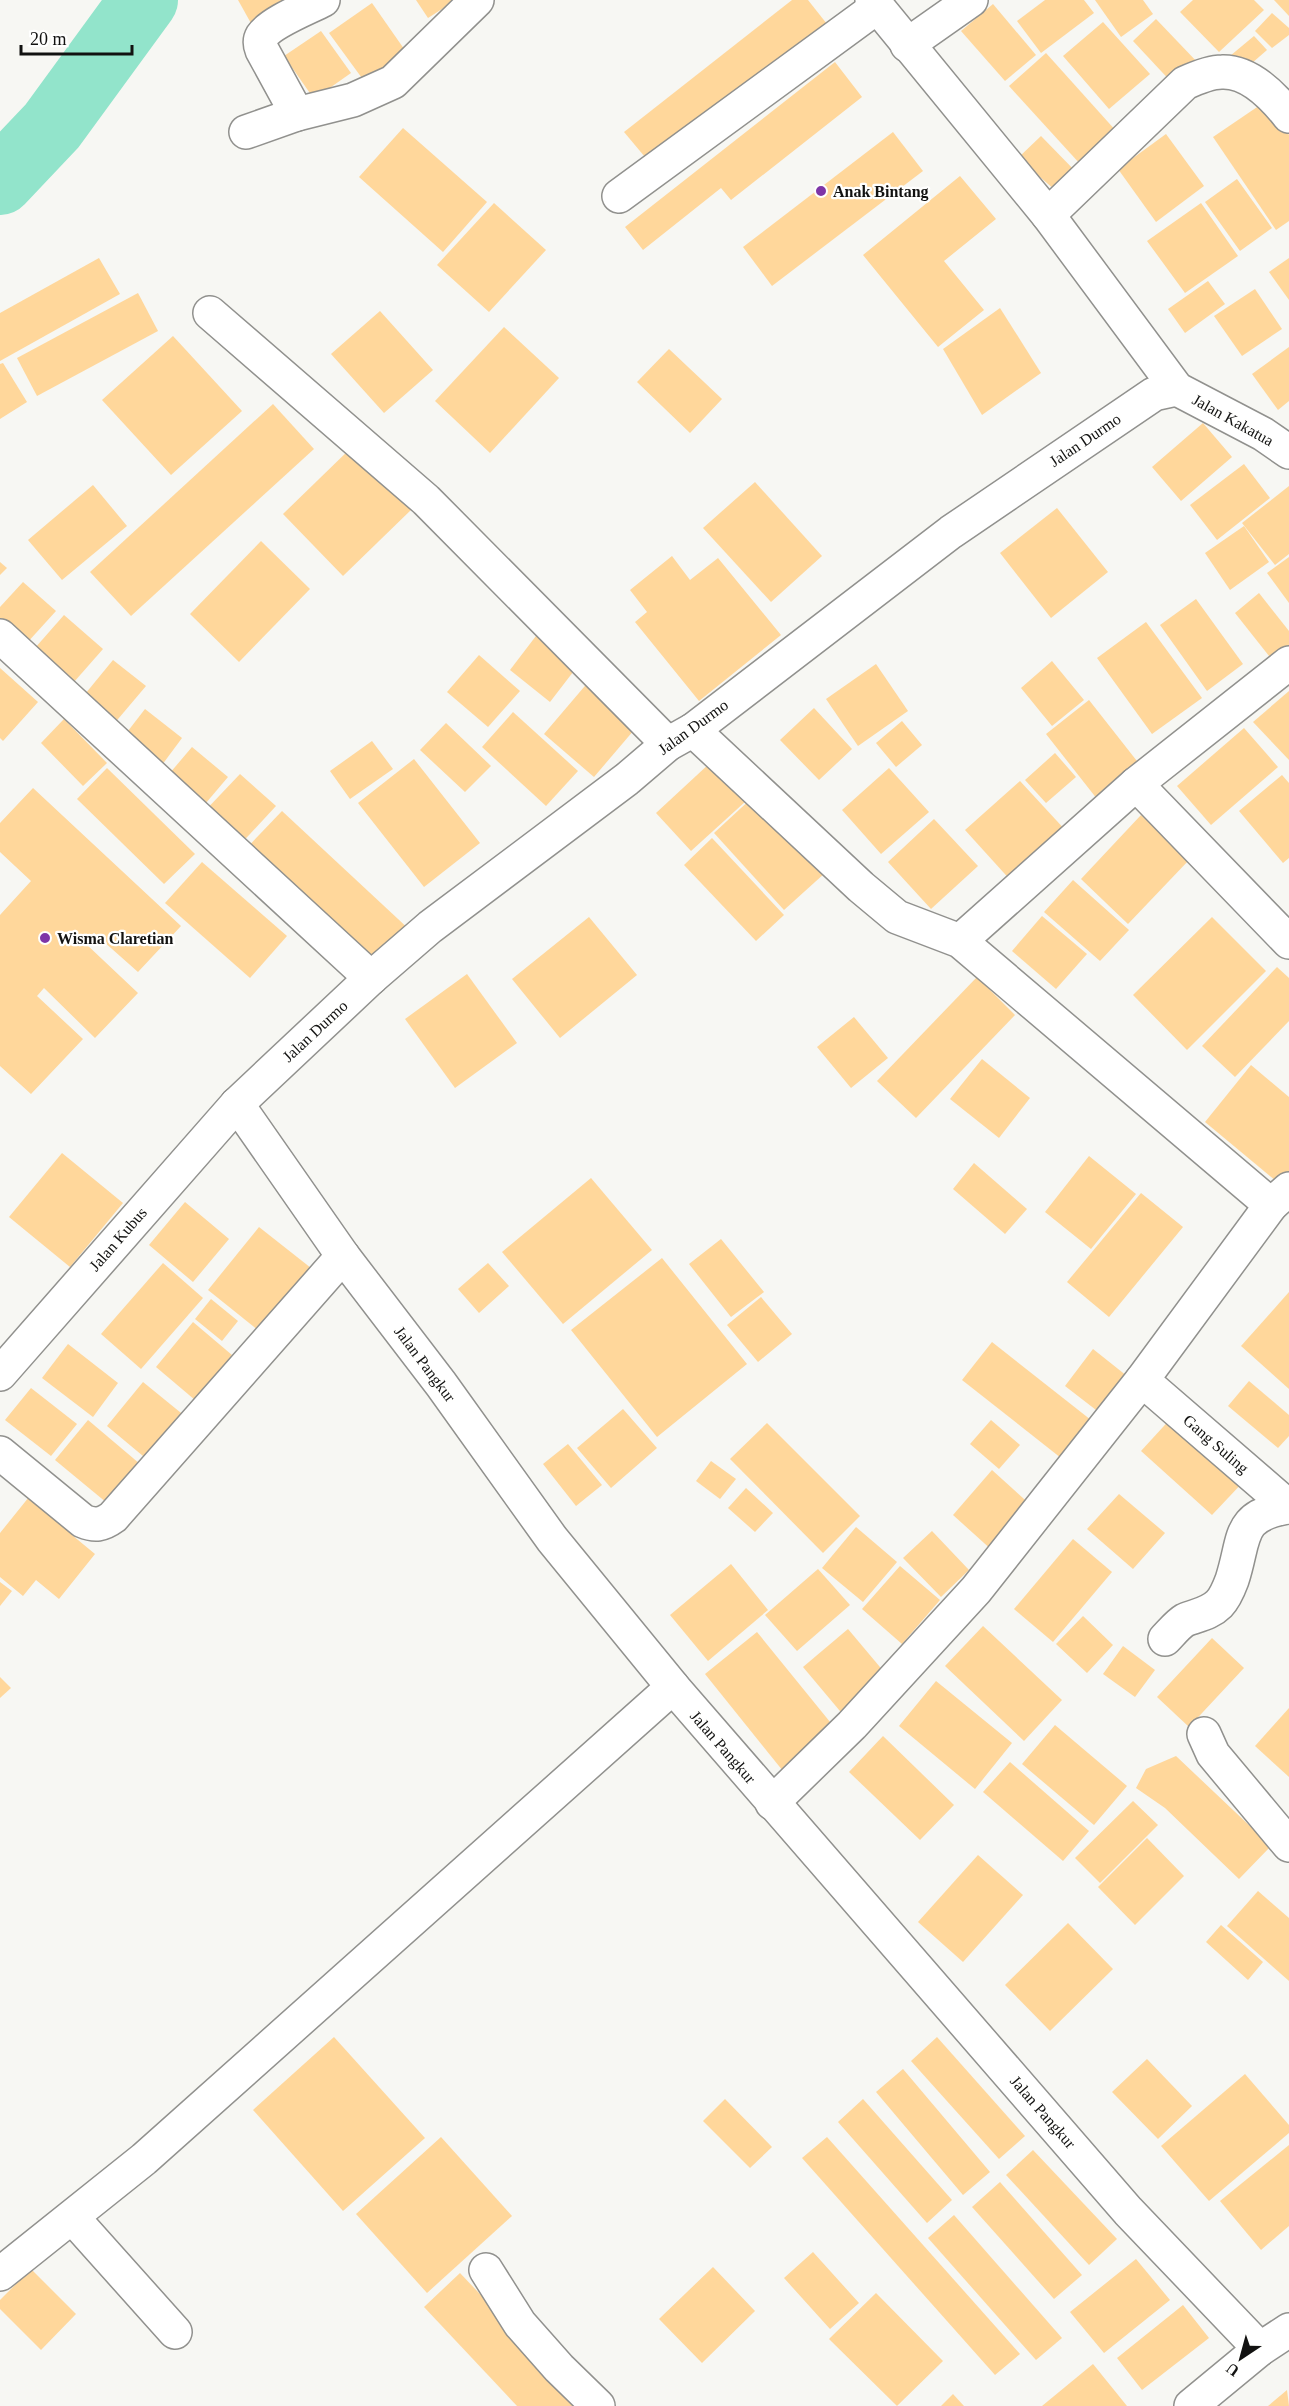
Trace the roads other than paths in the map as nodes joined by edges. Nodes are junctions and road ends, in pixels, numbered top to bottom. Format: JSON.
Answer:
{"nodes":[{"id":1,"x":323,"y":0,"type":"edge"},
{"id":2,"x":477,"y":0,"type":"edge"},
{"id":3,"x":972,"y":0,"type":"edge"},
{"id":4,"x":874,"y":3,"type":"edge"},
{"id":5,"x":907,"y":45,"type":"junction"},
{"id":6,"x":297,"y":114,"type":"junction"},
{"id":7,"x":1289,"y":116,"type":"edge"},
{"id":8,"x":246,"y":132,"type":"dead end"},
{"id":9,"x":619,"y":196,"type":"dead end"},
{"id":10,"x":1048,"y":215,"type":"junction"},
{"id":11,"x":210,"y":313,"type":"dead end"},
{"id":12,"x":1177,"y":389,"type":"junction"},
{"id":13,"x":1289,"y":452,"type":"edge"},
{"id":14,"x":0,"y":636,"type":"edge"},
{"id":15,"x":1289,"y":663,"type":"edge"},
{"id":16,"x":680,"y":737,"type":"junction"},
{"id":17,"x":1136,"y":784,"type":"junction"},
{"id":18,"x":960,"y":941,"type":"junction"},
{"id":19,"x":1289,"y":942,"type":"edge"},
{"id":20,"x":371,"y":978,"type":"junction"},
{"id":21,"x":237,"y":1104,"type":"junction"},
{"id":22,"x":1280,"y":1197,"type":"edge"},
{"id":23,"x":344,"y":1256,"type":"junction"},
{"id":24,"x":0,"y":1374,"type":"edge"},
{"id":25,"x":1142,"y":1380,"type":"junction"},
{"id":26,"x":0,"y":1453,"type":"edge"},
{"id":27,"x":1289,"y":1507,"type":"edge"},
{"id":28,"x":1165,"y":1639,"type":"dead end"},
{"id":29,"x":673,"y":1687,"type":"junction"},
{"id":30,"x":1204,"y":1734,"type":"dead end"},
{"id":31,"x":772,"y":1803,"type":"junction"},
{"id":32,"x":1289,"y":1845,"type":"edge"},
{"id":33,"x":73,"y":2218,"type":"junction"},
{"id":34,"x":486,"y":2270,"type":"dead end"},
{"id":35,"x":0,"y":2274,"type":"edge"},
{"id":36,"x":1289,"y":2330,"type":"edge"},
{"id":37,"x":175,"y":2332,"type":"dead end"},
{"id":38,"x":1260,"y":2349,"type":"junction"},
{"id":39,"x":598,"y":2406,"type":"edge"},
{"id":40,"x":1191,"y":2406,"type":"edge"}],
"edges":[{"from":1,"to":6,"type":"street"},
{"from":2,"to":6,"type":"street"},
{"from":3,"to":5,"type":"street"},
{"from":4,"to":5,"type":"street"},
{"from":4,"to":9,"type":"street"},
{"from":5,"to":10,"type":"street"},
{"from":6,"to":8,"type":"street"},
{"from":7,"to":10,"type":"street"},
{"from":10,"to":12,"type":"street"},
{"from":11,"to":16,"type":"street"},
{"from":12,"to":13,"type":"street","name":"Jalan Kakatua"},
{"from":12,"to":16,"type":"street","name":"Jalan Durmo"},
{"from":14,"to":20,"type":"street"},
{"from":15,"to":17,"type":"street"},
{"from":16,"to":18,"type":"street"},
{"from":16,"to":20,"type":"street","name":"Jalan Durmo"},
{"from":17,"to":18,"type":"street"},
{"from":17,"to":19,"type":"street"},
{"from":18,"to":22,"type":"street"},
{"from":20,"to":21,"type":"street","name":"Jalan Durmo"},
{"from":21,"to":23,"type":"street","name":"Jalan Pangkur"},
{"from":21,"to":24,"type":"street","name":"Jalan Kubus"},
{"from":22,"to":25,"type":"street"},
{"from":23,"to":26,"type":"street"},
{"from":23,"to":29,"type":"street","name":"Jalan Pangkur"},
{"from":25,"to":27,"type":"street","name":"Gang Suling"},
{"from":25,"to":31,"type":"street"},
{"from":27,"to":28,"type":"street"},
{"from":29,"to":31,"type":"street","name":"Jalan Pangkur"},
{"from":29,"to":33,"type":"street"},
{"from":30,"to":32,"type":"street"},
{"from":31,"to":38,"type":"street","name":"Jalan Pangkur"},
{"from":33,"to":35,"type":"street"},
{"from":33,"to":37,"type":"street"},
{"from":34,"to":39,"type":"street"},
{"from":36,"to":38,"type":"street"},
{"from":38,"to":40,"type":"street"}]}
